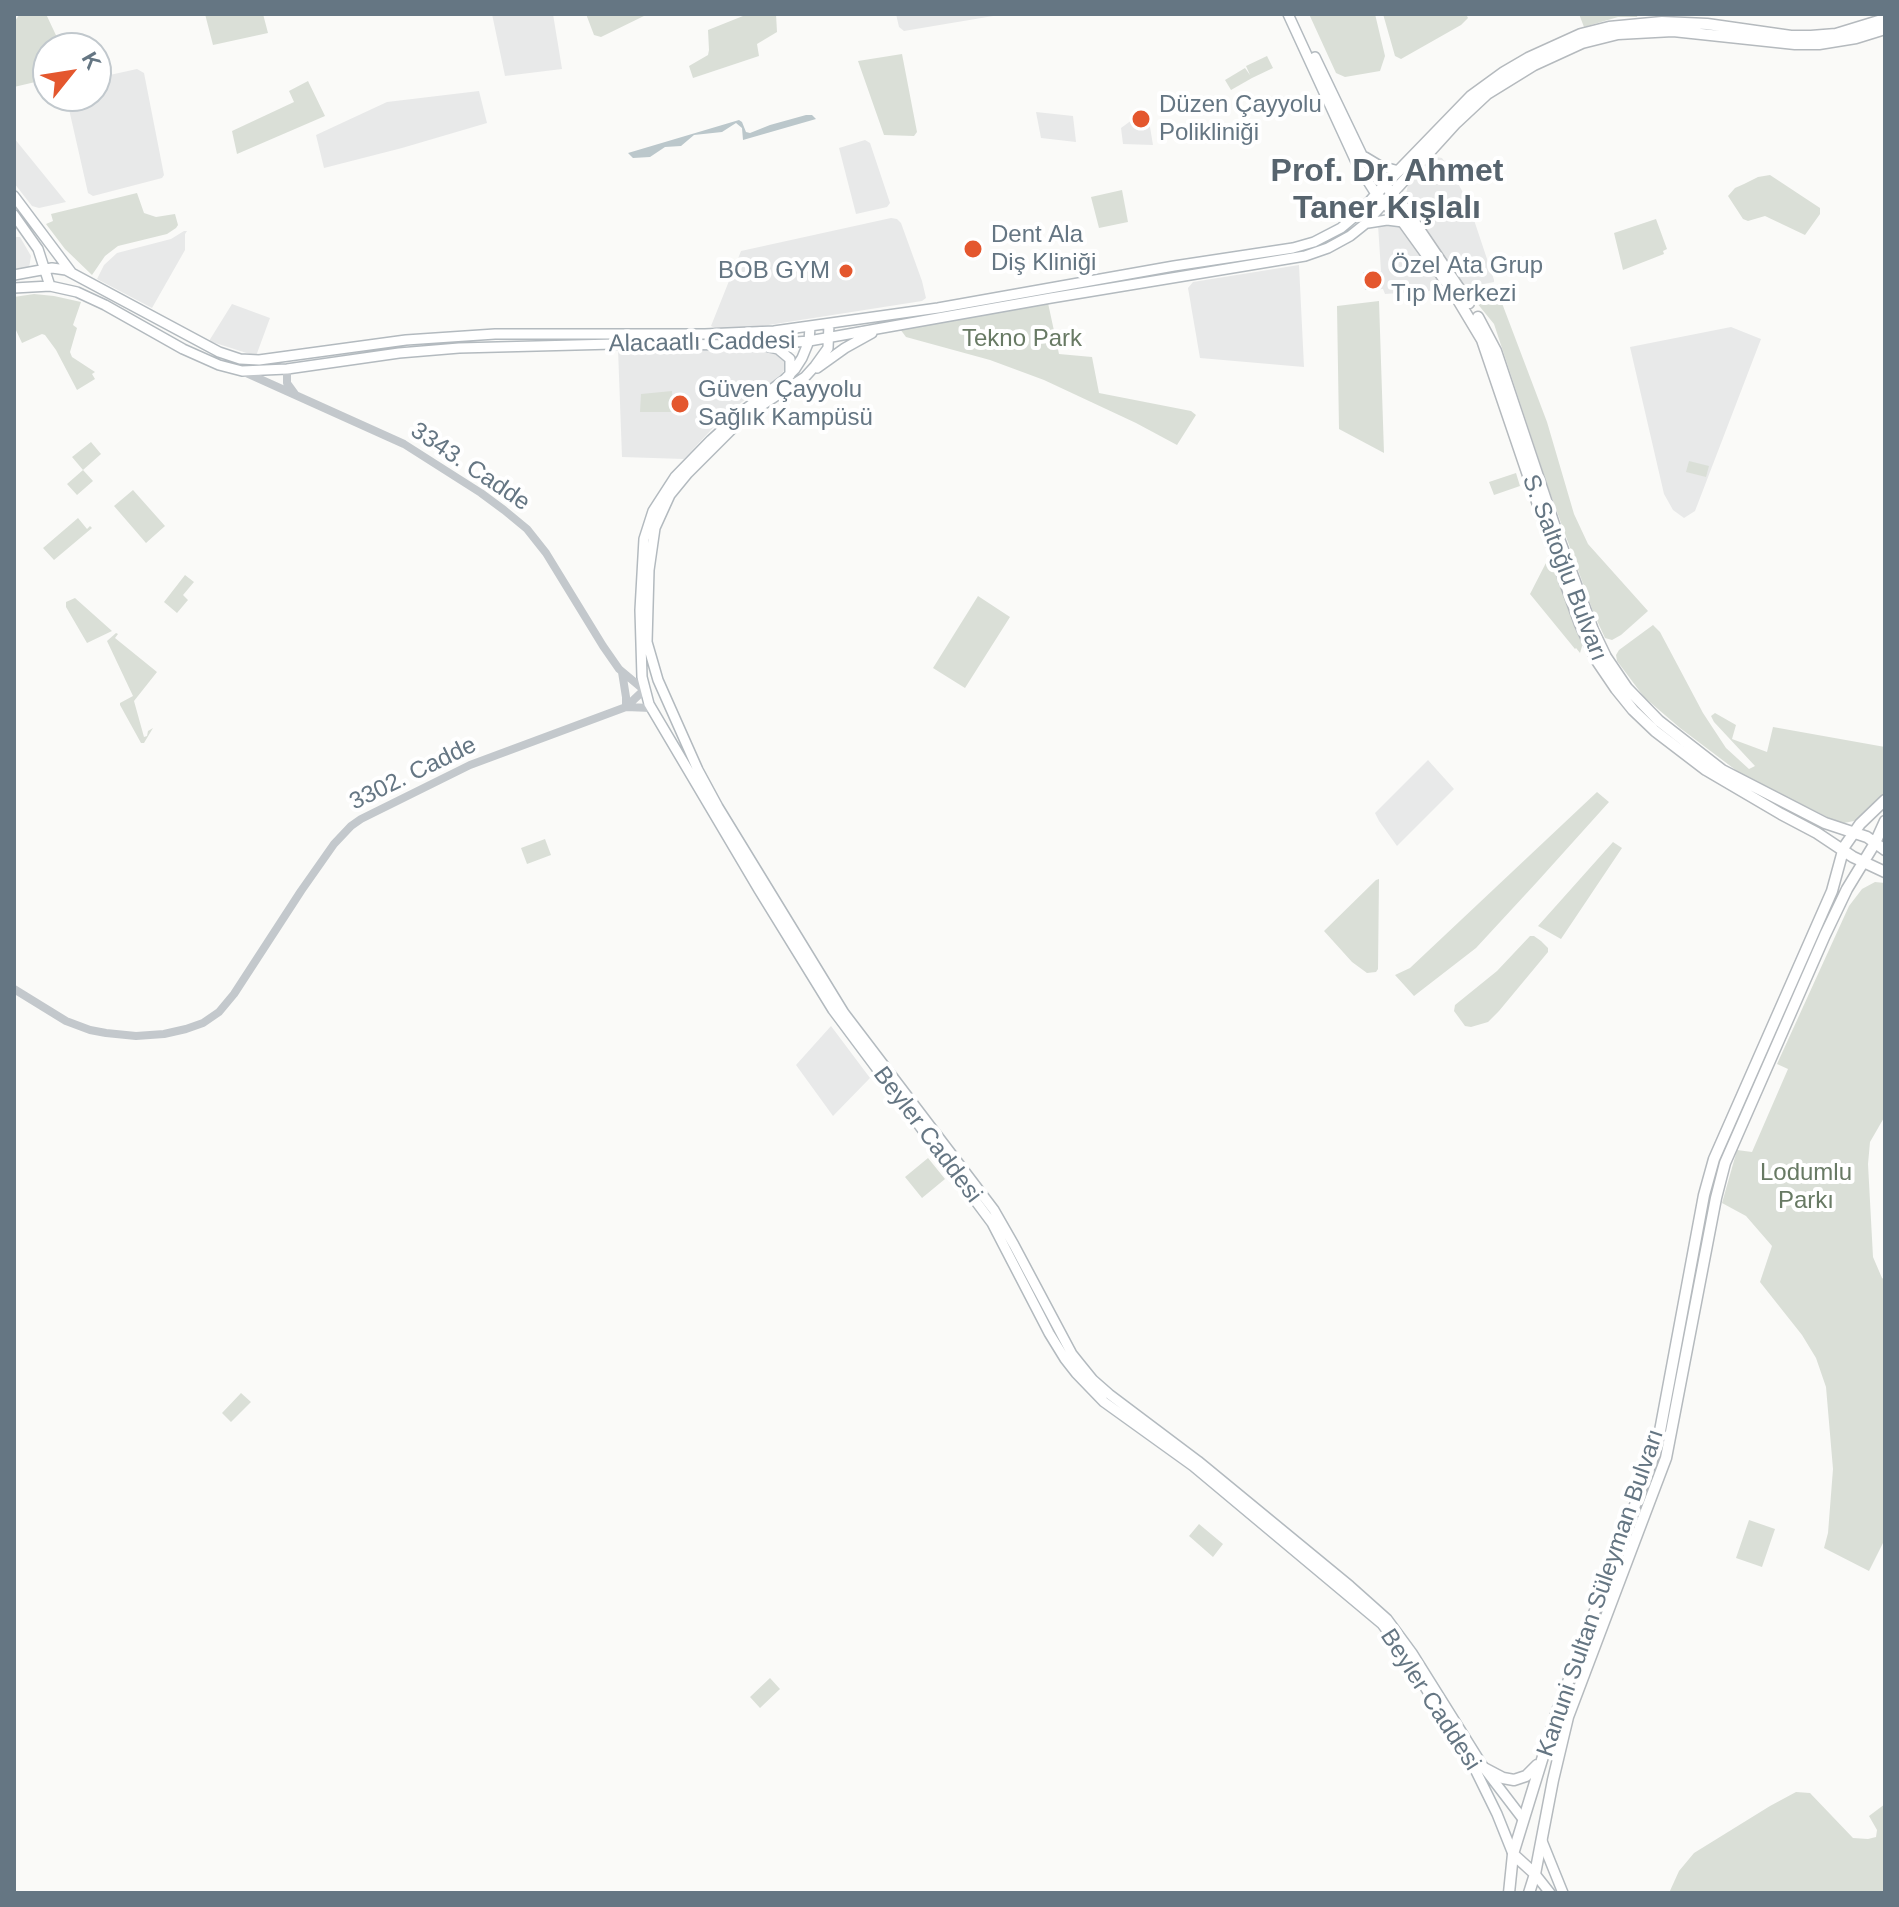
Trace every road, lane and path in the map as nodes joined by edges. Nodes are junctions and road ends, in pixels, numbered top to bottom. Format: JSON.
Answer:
{"nodes":[{"id":1,"x":1288,"y":14,"type":"edge"},
{"id":2,"x":1294,"y":14,"type":"edge"},
{"id":3,"x":1885,"y":19,"type":"edge"},
{"id":4,"x":1703,"y":24,"type":"edge"},
{"id":5,"x":1885,"y":29,"type":"edge"},
{"id":6,"x":1362,"y":155,"type":"junction"},
{"id":7,"x":1399,"y":171,"type":"junction"},
{"id":8,"x":1388,"y":189,"type":"junction"},
{"id":9,"x":14,"y":196,"type":"edge"},
{"id":10,"x":1380,"y":198,"type":"junction"},
{"id":11,"x":14,"y":215,"type":"edge"},
{"id":12,"x":1403,"y":222,"type":"junction"},
{"id":13,"x":1365,"y":224,"type":"junction"},
{"id":14,"x":45,"y":269,"type":"junction"},
{"id":15,"x":71,"y":272,"type":"junction"},
{"id":16,"x":14,"y":275,"type":"edge"},
{"id":17,"x":50,"y":286,"type":"junction"},
{"id":18,"x":14,"y":288,"type":"edge"},
{"id":19,"x":66,"y":289,"type":"junction"},
{"id":20,"x":829,"y":324,"type":"junction"},
{"id":21,"x":810,"y":327,"type":"junction"},
{"id":22,"x":880,"y":328,"type":"junction"},
{"id":23,"x":829,"y":338,"type":"junction"},
{"id":24,"x":809,"y":341,"type":"junction"},
{"id":25,"x":758,"y":345,"type":"junction"},
{"id":26,"x":287,"y":369,"type":"junction"},
{"id":27,"x":242,"y":371,"type":"junction"},
{"id":28,"x":790,"y":375,"type":"junction"},
{"id":29,"x":805,"y":377,"type":"junction"},
{"id":30,"x":295,"y":395,"type":"junction"},
{"id":31,"x":622,"y":672,"type":"junction"},
{"id":32,"x":644,"y":690,"type":"junction"},
{"id":33,"x":664,"y":693,"type":"junction"},
{"id":34,"x":626,"y":707,"type":"junction"},
{"id":35,"x":651,"y":708,"type":"junction"},
{"id":36,"x":1885,"y":800,"type":"edge"},
{"id":37,"x":1885,"y":821,"type":"edge"},
{"id":38,"x":1848,"y":841,"type":"junction"},
{"id":39,"x":1875,"y":843,"type":"junction"},
{"id":40,"x":1885,"y":850,"type":"edge"},
{"id":41,"x":1866,"y":858,"type":"junction"},
{"id":42,"x":1881,"y":870,"type":"edge"},
{"id":43,"x":1842,"y":899,"type":"junction"},
{"id":44,"x":14,"y":989,"type":"edge"},
{"id":45,"x":907,"y":1101,"type":"junction"},
{"id":46,"x":1200,"y":1467,"type":"junction"},
{"id":47,"x":1543,"y":1756,"type":"junction"},
{"id":48,"x":1484,"y":1768,"type":"junction"},
{"id":49,"x":1534,"y":1786,"type":"junction"},
{"id":50,"x":1551,"y":1788,"type":"junction"},
{"id":51,"x":1523,"y":1819,"type":"junction"},
{"id":52,"x":1542,"y":1841,"type":"junction"},
{"id":53,"x":1513,"y":1854,"type":"junction"},
{"id":54,"x":1535,"y":1874,"type":"junction"},
{"id":55,"x":1509,"y":1892,"type":"edge"},
{"id":56,"x":1529,"y":1893,"type":"edge"},
{"id":57,"x":1550,"y":1893,"type":"edge"},
{"id":58,"x":1563,"y":1893,"type":"edge"}],
"edges":[{"from":1,"to":10,"type":"main road"},
{"from":2,"to":6,"type":"main road"},
{"from":3,"to":4,"type":"main road"},
{"from":4,"to":5,"type":"main road"},
{"from":4,"to":7,"type":"main road"},
{"from":4,"to":8,"type":"main road"},
{"from":6,"to":7,"type":"main road"},
{"from":6,"to":8,"type":"main road"},
{"from":7,"to":8,"type":"main road"},
{"from":8,"to":10,"type":"main road"},
{"from":8,"to":38,"type":"main road","name":"S. Saltoğlu Bulvarı"},
{"from":9,"to":15,"type":"main road"},
{"from":10,"to":12,"type":"main road","name":"S. Saltoğlu Bulvarı"},
{"from":10,"to":13,"type":"main road","name":"Alacaatlı Caddesi"},
{"from":10,"to":20,"type":"main road","name":"Alacaatlı Caddesi"},
{"from":11,"to":14,"type":"main road"},
{"from":12,"to":13,"type":"main road"},
{"from":12,"to":38,"type":"main road","name":"S. Saltoğlu Bulvarı"},
{"from":13,"to":22,"type":"main road","name":"Alacaatlı Caddesi"},
{"from":14,"to":15,"type":"main road","name":"Alacaatlı Caddesi"},
{"from":14,"to":16,"type":"main road","name":"Alacaatlı Caddesi"},
{"from":14,"to":17,"type":"main road"},
{"from":15,"to":19,"type":"main road"},
{"from":15,"to":21,"type":"main road","name":"Alacaatlı Caddesi"},
{"from":17,"to":18,"type":"main road","name":"Alacaatlı Caddesi"},
{"from":17,"to":19,"type":"main road","name":"Alacaatlı Caddesi"},
{"from":19,"to":27,"type":"main road","name":"Alacaatlı Caddesi"},
{"from":20,"to":21,"type":"main road","name":"Alacaatlı Caddesi"},
{"from":20,"to":23,"type":"main road"},
{"from":21,"to":24,"type":"main road"},
{"from":22,"to":23,"type":"main road","name":"Alacaatlı Caddesi"},
{"from":22,"to":29,"type":"main road"},
{"from":23,"to":24,"type":"main road","name":"Alacaatlı Caddesi"},
{"from":23,"to":29,"type":"main road","name":"Beyler Caddesi"},
{"from":24,"to":25,"type":"main road","name":"Alacaatlı Caddesi"},
{"from":24,"to":28,"type":"main road","name":"Beyler Caddesi"},
{"from":25,"to":26,"type":"main road","name":"Alacaatlı Caddesi"},
{"from":25,"to":28,"type":"main road"},
{"from":26,"to":27,"type":"main road","name":"Alacaatlı Caddesi"},
{"from":26,"to":30,"type":"street"},
{"from":27,"to":30,"type":"street","name":"3343. Cadde"},
{"from":28,"to":32,"type":"main road","name":"Beyler Caddesi"},
{"from":29,"to":33,"type":"main road","name":"Beyler Caddesi"},
{"from":30,"to":31,"type":"street","name":"3343. Cadde"},
{"from":31,"to":32,"type":"street","name":"3343. Cadde"},
{"from":31,"to":34,"type":"street"},
{"from":32,"to":33,"type":"main road"},
{"from":32,"to":34,"type":"street","name":"3302. Cadde"},
{"from":32,"to":35,"type":"main road","name":"Beyler Caddesi"},
{"from":33,"to":35,"type":"main road"},
{"from":33,"to":45,"type":"main road","name":"Beyler Caddesi"},
{"from":34,"to":35,"type":"street","name":"3302. Cadde"},
{"from":34,"to":44,"type":"street","name":"3302. Cadde"},
{"from":35,"to":45,"type":"main road","name":"Beyler Caddesi"},
{"from":36,"to":38,"type":"main road"},
{"from":37,"to":39,"type":"main road","name":"Kanuni Sultan Süleyman Bulvarı"},
{"from":38,"to":39,"type":"main road","name":"S. Saltoğlu Bulvarı"},
{"from":38,"to":41,"type":"main road","name":"S. Saltoğlu Bulvarı"},
{"from":38,"to":47,"type":"main road","name":"Kanuni Sultan Süleyman Bulvarı"},
{"from":39,"to":40,"type":"main road","name":"S. Saltoğlu Bulvarı"},
{"from":39,"to":41,"type":"main road","name":"Kanuni Sultan Süleyman Bulvarı"},
{"from":41,"to":42,"type":"main road","name":"S. Saltoğlu Bulvarı"},
{"from":41,"to":43,"type":"main road","name":"Kanuni Sultan Süleyman Bulvarı"},
{"from":42,"to":43,"type":"main road"},
{"from":43,"to":50,"type":"main road","name":"Kanuni Sultan Süleyman Bulvarı"},
{"from":45,"to":46,"type":"main road","name":"Beyler Caddesi"},
{"from":46,"to":48,"type":"main road","name":"Beyler Caddesi"},
{"from":46,"to":53,"type":"main road","name":"Beyler Caddesi"},
{"from":47,"to":48,"type":"main road"},
{"from":47,"to":49,"type":"main road","name":"Kanuni Sultan Süleyman Bulvarı"},
{"from":48,"to":51,"type":"main road","name":"Beyler Caddesi"},
{"from":49,"to":50,"type":"main road"},
{"from":49,"to":51,"type":"main road","name":"Kanuni Sultan Süleyman Bulvarı"},
{"from":50,"to":52,"type":"main road","name":"Kanuni Sultan Süleyman Bulvarı"},
{"from":51,"to":52,"type":"main road"},
{"from":51,"to":53,"type":"main road","name":"Kanuni Sultan Süleyman Bulvarı"},
{"from":52,"to":54,"type":"main road","name":"Kanuni Sultan Süleyman Bulvarı"},
{"from":52,"to":58,"type":"main road"},
{"from":53,"to":54,"type":"main road"},
{"from":53,"to":55,"type":"main road","name":"Kanuni Sultan Süleyman Bulvarı"},
{"from":54,"to":56,"type":"main road","name":"Kanuni Sultan Süleyman Bulvarı"},
{"from":54,"to":57,"type":"main road"},
{"from":55,"to":56,"type":"main road"}]}
